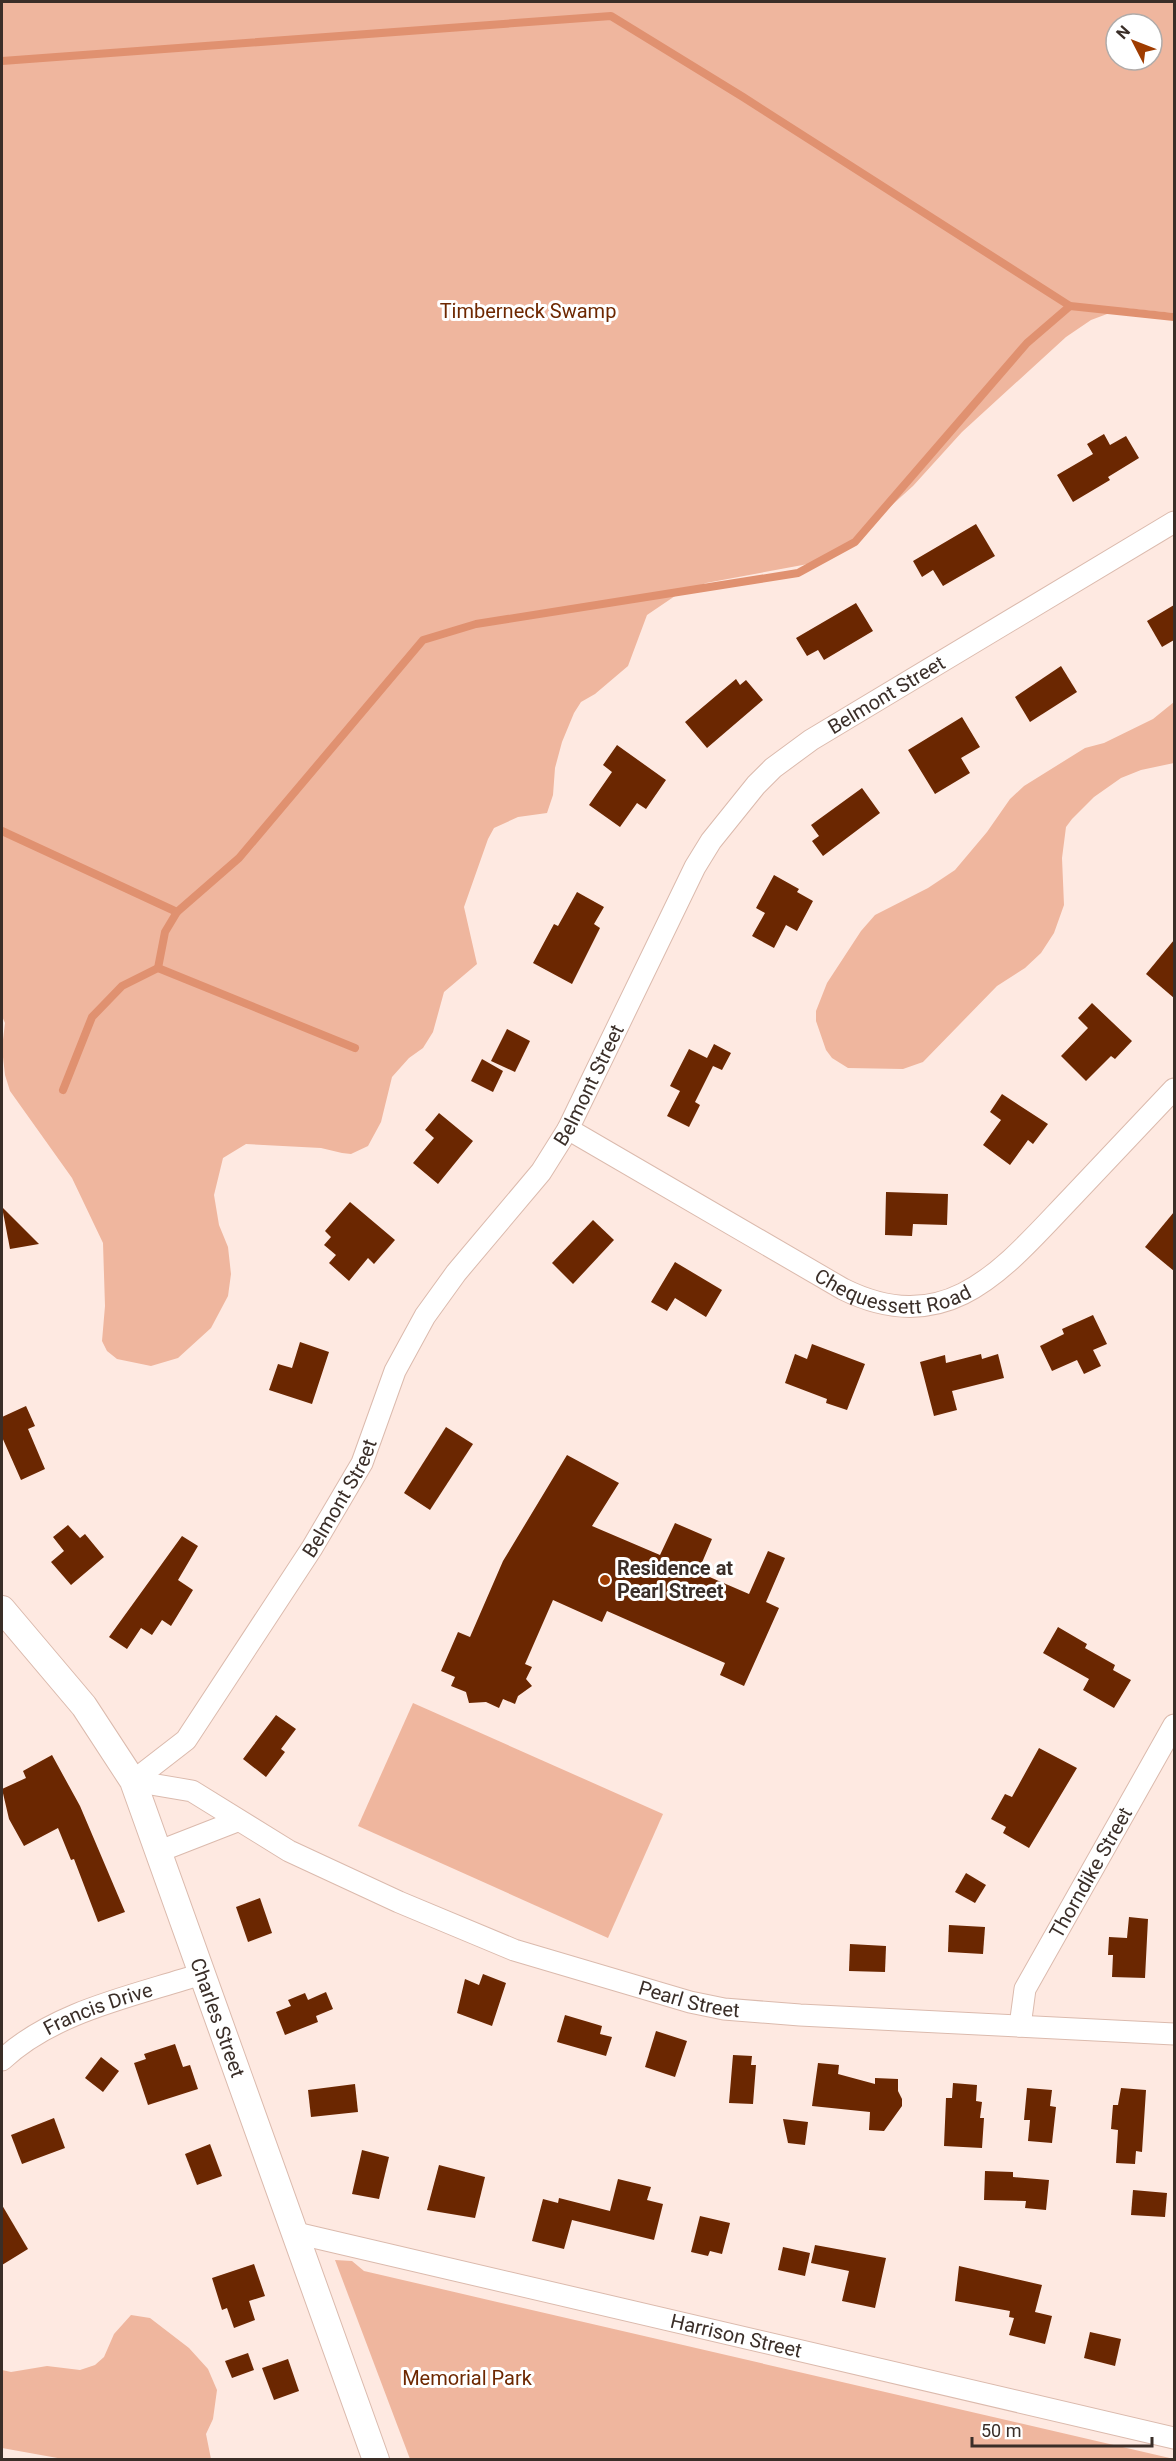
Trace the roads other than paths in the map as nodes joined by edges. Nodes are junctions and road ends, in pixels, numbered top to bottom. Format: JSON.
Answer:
{"nodes":[{"id":1,"x":1174,"y":522,"type":"edge"},
{"id":2,"x":1174,"y":1089,"type":"edge"},
{"id":3,"x":568,"y":1129,"type":"junction"},
{"id":4,"x":3,"y":1613,"type":"edge"},
{"id":5,"x":1174,"y":1725,"type":"edge"},
{"id":6,"x":133,"y":1781,"type":"junction"},
{"id":7,"x":237,"y":1821,"type":"junction"},
{"id":8,"x":160,"y":1851,"type":"junction"},
{"id":9,"x":201,"y":1974,"type":"junction"},
{"id":10,"x":1020,"y":2026,"type":"junction"},
{"id":11,"x":1174,"y":2034,"type":"edge"},
{"id":12,"x":2,"y":2060,"type":"edge"},
{"id":13,"x":296,"y":2233,"type":"junction"},
{"id":14,"x":1174,"y":2438,"type":"edge"},
{"id":15,"x":376,"y":2460,"type":"edge"}],
"edges":[{"from":1,"to":3,"type":"street","name":"Belmont Street"},
{"from":2,"to":3,"type":"street","name":"Chequessett Road"},
{"from":3,"to":6,"type":"street","name":"Belmont Street"},
{"from":4,"to":6,"type":"street","name":"Charles Street"},
{"from":5,"to":10,"type":"street","name":"Thorndike Street"},
{"from":6,"to":7,"type":"street","name":"Pearl Street"},
{"from":6,"to":8,"type":"street","name":"Charles Street"},
{"from":7,"to":8,"type":"street"},
{"from":7,"to":10,"type":"street","name":"Pearl Street"},
{"from":8,"to":9,"type":"street","name":"Charles Street"},
{"from":9,"to":12,"type":"street","name":"Francis Drive"},
{"from":9,"to":13,"type":"street","name":"Charles Street"},
{"from":10,"to":11,"type":"street","name":"Pearl Street"},
{"from":13,"to":14,"type":"street","name":"Harrison Street"},
{"from":13,"to":15,"type":"street","name":"Charles Street"}]}
